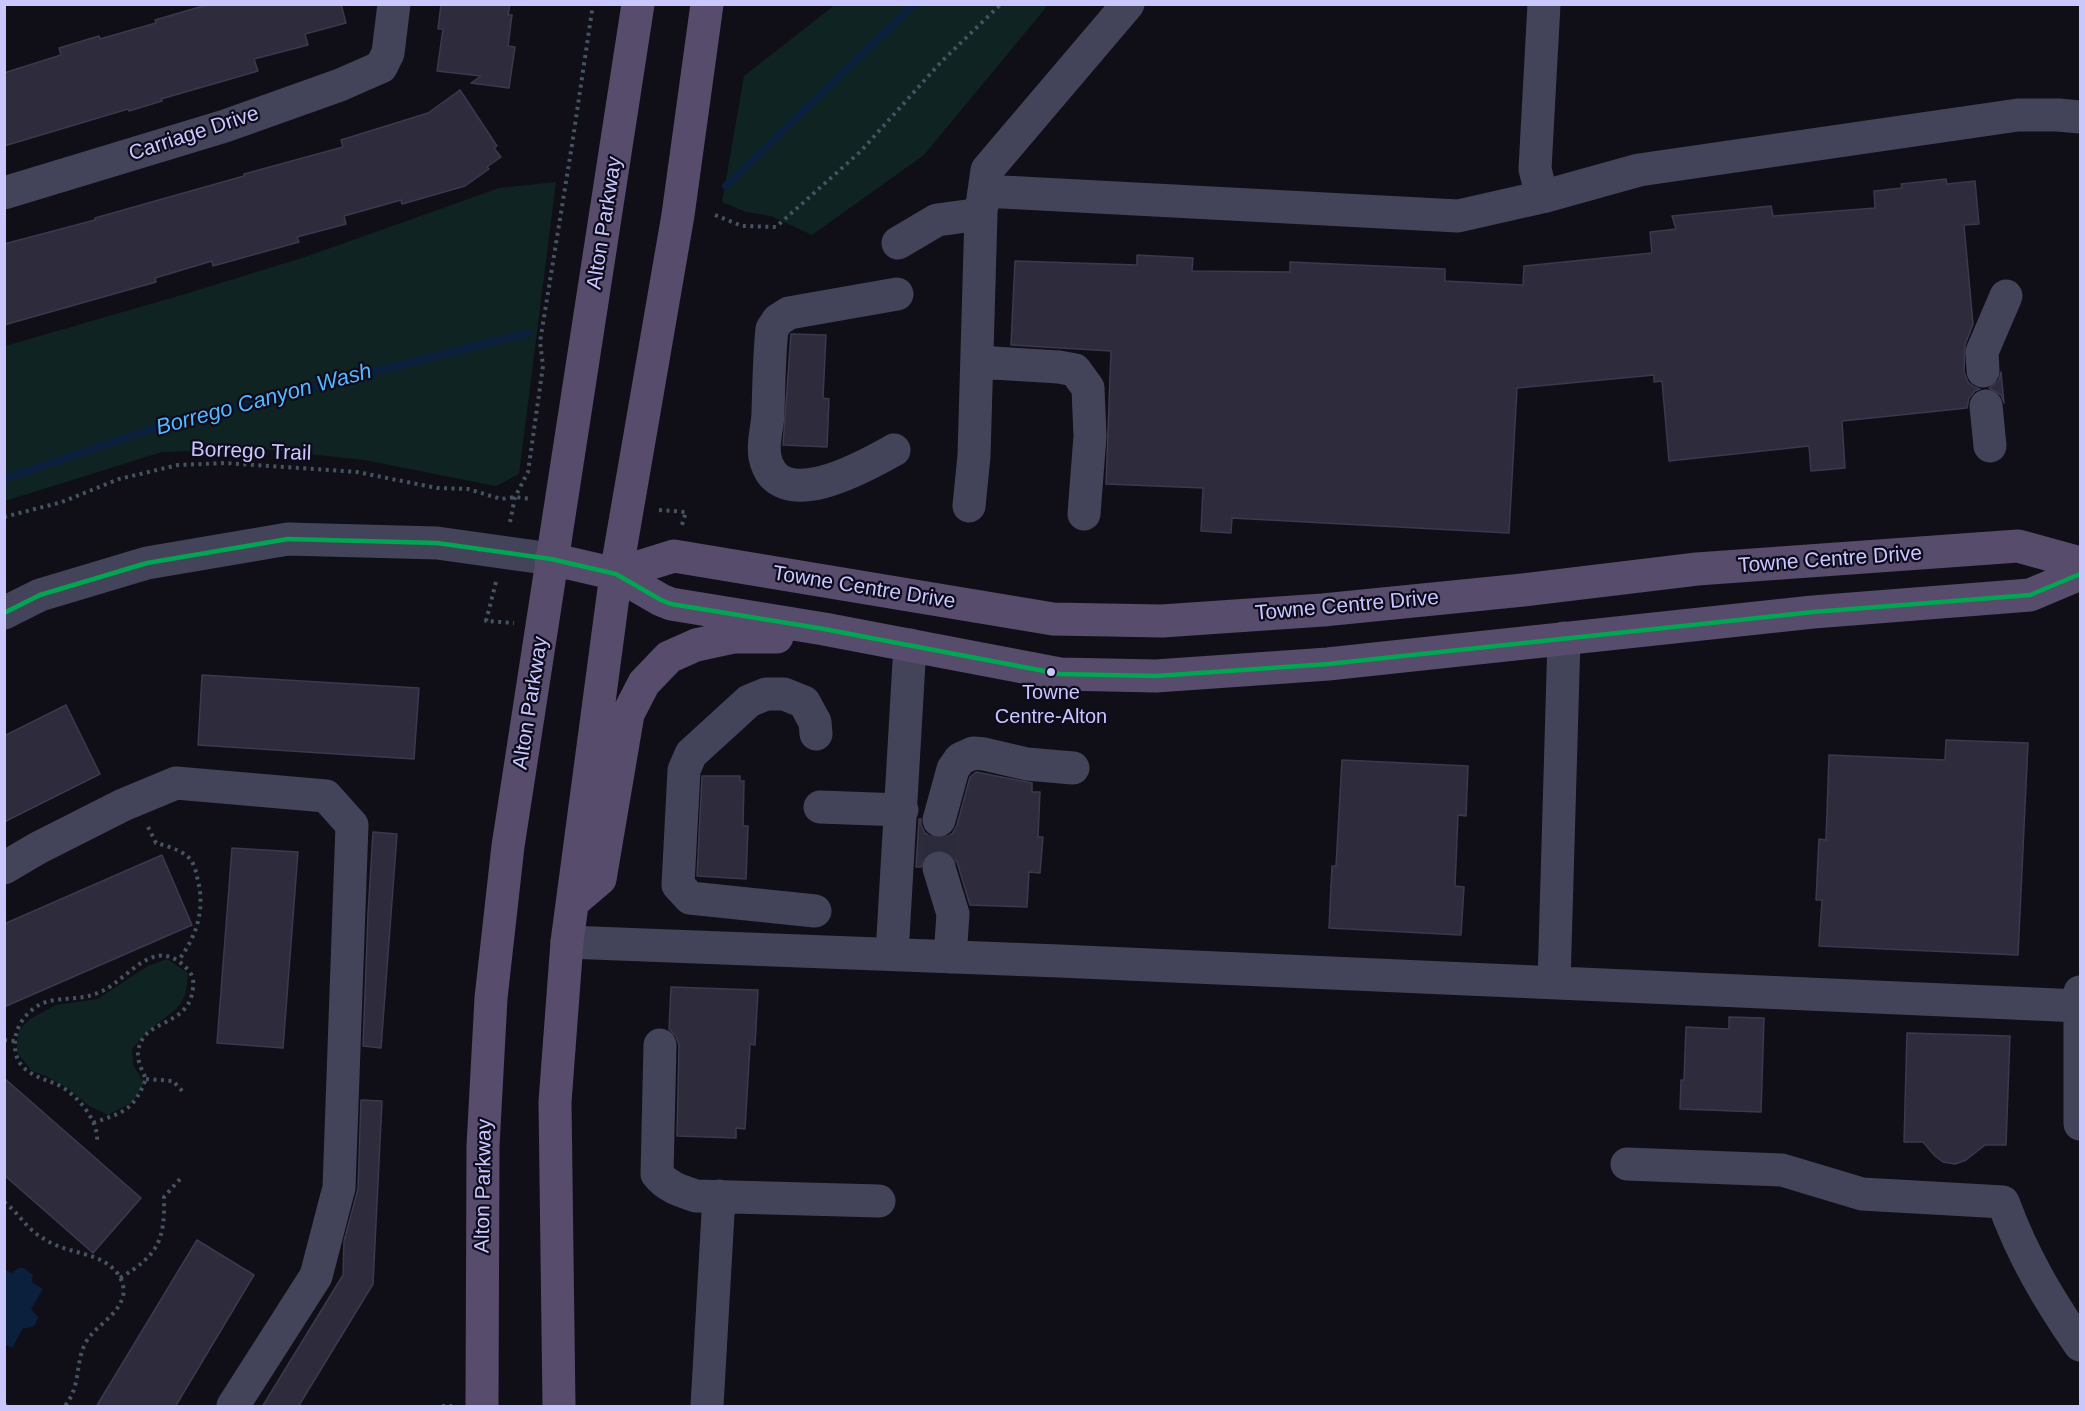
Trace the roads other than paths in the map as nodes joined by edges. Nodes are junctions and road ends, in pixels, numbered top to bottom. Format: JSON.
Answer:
{"nodes":[{"id":1,"x":394,"y":4,"type":"edge"},
{"id":2,"x":638,"y":4,"type":"edge"},
{"id":3,"x":707,"y":4,"type":"edge"},
{"id":4,"x":1128,"y":4,"type":"edge"},
{"id":5,"x":1544,"y":4,"type":"edge"},
{"id":6,"x":2080,"y":117,"type":"edge"},
{"id":7,"x":4,"y":193,"type":"edge"},
{"id":8,"x":1542,"y":197,"type":"junction"},
{"id":9,"x":983,"y":202,"type":"junction"},
{"id":10,"x":898,"y":243,"type":"dead end"},
{"id":11,"x":897,"y":294,"type":"dead end"},
{"id":12,"x":2006,"y":296,"type":"dead end"},
{"id":13,"x":977,"y":362,"type":"junction"},
{"id":14,"x":1983,"y":371,"type":"dead end"},
{"id":15,"x":1986,"y":406,"type":"dead end"},
{"id":16,"x":1990,"y":446,"type":"dead end"},
{"id":17,"x":894,"y":450,"type":"dead end"},
{"id":18,"x":969,"y":506,"type":"dead end"},
{"id":19,"x":1084,"y":514,"type":"dead end"},
{"id":20,"x":551,"y":559,"type":"junction"},
{"id":21,"x":2080,"y":563,"type":"edge"},
{"id":22,"x":616,"y":574,"type":"junction"},
{"id":23,"x":2080,"y":574,"type":"edge"},
{"id":24,"x":4,"y":613,"type":"edge"},
{"id":25,"x":824,"y":629,"type":"junction"},
{"id":26,"x":1564,"y":638,"type":"junction"},
{"id":27,"x":910,"y":645,"type":"junction"},
{"id":28,"x":816,"y":734,"type":"dead end"},
{"id":29,"x":1073,"y":768,"type":"dead end"},
{"id":30,"x":820,"y":807,"type":"dead end"},
{"id":31,"x":902,"y":810,"type":"junction"},
{"id":32,"x":939,"y":820,"type":"tunnel mouth"},
{"id":33,"x":4,"y":868,"type":"edge"},
{"id":34,"x":939,"y":868,"type":"tunnel mouth"},
{"id":35,"x":573,"y":902,"type":"junction"},
{"id":36,"x":815,"y":911,"type":"dead end"},
{"id":37,"x":567,"y":942,"type":"junction"},
{"id":38,"x":892,"y":954,"type":"junction"},
{"id":39,"x":950,"y":957,"type":"junction"},
{"id":40,"x":1554,"y":984,"type":"junction"},
{"id":41,"x":2080,"y":992,"type":"edge"},
{"id":42,"x":2080,"y":1006,"type":"edge"},
{"id":43,"x":660,"y":1045,"type":"dead end"},
{"id":44,"x":2080,"y":1125,"type":"edge"},
{"id":45,"x":1627,"y":1164,"type":"dead end"},
{"id":46,"x":719,"y":1196,"type":"junction"},
{"id":47,"x":879,"y":1201,"type":"dead end"},
{"id":48,"x":2080,"y":1345,"type":"edge"},
{"id":49,"x":233,"y":1407,"type":"edge"},
{"id":50,"x":482,"y":1407,"type":"edge"},
{"id":51,"x":559,"y":1407,"type":"edge"},
{"id":52,"x":707,"y":1407,"type":"edge"}],
"edges":[{"from":1,"to":7,"type":"street","name":"Carriage Drive"},
{"from":2,"to":20,"type":"main road","name":"Alton Parkway"},
{"from":3,"to":22,"type":"main road"},
{"from":4,"to":9,"type":"street"},
{"from":5,"to":8,"type":"street"},
{"from":6,"to":8,"type":"street"},
{"from":8,"to":9,"type":"street"},
{"from":9,"to":10,"type":"street"},
{"from":9,"to":13,"type":"street"},
{"from":11,"to":17,"type":"street"},
{"from":12,"to":14,"type":"street"},
{"from":13,"to":18,"type":"street"},
{"from":13,"to":19,"type":"street"},
{"from":15,"to":16,"type":"street"},
{"from":20,"to":22,"type":"main road"},
{"from":20,"to":24,"type":"street"},
{"from":20,"to":50,"type":"main road","name":"Alton Parkway"},
{"from":21,"to":22,"type":"main road","name":"Towne Centre Drive"},
{"from":22,"to":25,"type":"main road"},
{"from":22,"to":35,"type":"main road"},
{"from":23,"to":26,"type":"main road"},
{"from":25,"to":27,"type":"main road"},
{"from":25,"to":35,"type":"main road"},
{"from":26,"to":27,"type":"main road"},
{"from":26,"to":40,"type":"street"},
{"from":27,"to":31,"type":"street"},
{"from":28,"to":36,"type":"street"},
{"from":29,"to":32,"type":"street"},
{"from":30,"to":31,"type":"street"},
{"from":31,"to":38,"type":"street"},
{"from":33,"to":49,"type":"street"},
{"from":34,"to":39,"type":"street"},
{"from":35,"to":37,"type":"main road"},
{"from":37,"to":38,"type":"street"},
{"from":37,"to":51,"type":"main road"},
{"from":38,"to":39,"type":"street"},
{"from":39,"to":40,"type":"street"},
{"from":40,"to":42,"type":"street"},
{"from":41,"to":42,"type":"street"},
{"from":42,"to":44,"type":"street"},
{"from":43,"to":46,"type":"street"},
{"from":45,"to":48,"type":"street"},
{"from":46,"to":47,"type":"street"},
{"from":46,"to":52,"type":"street"}]}
